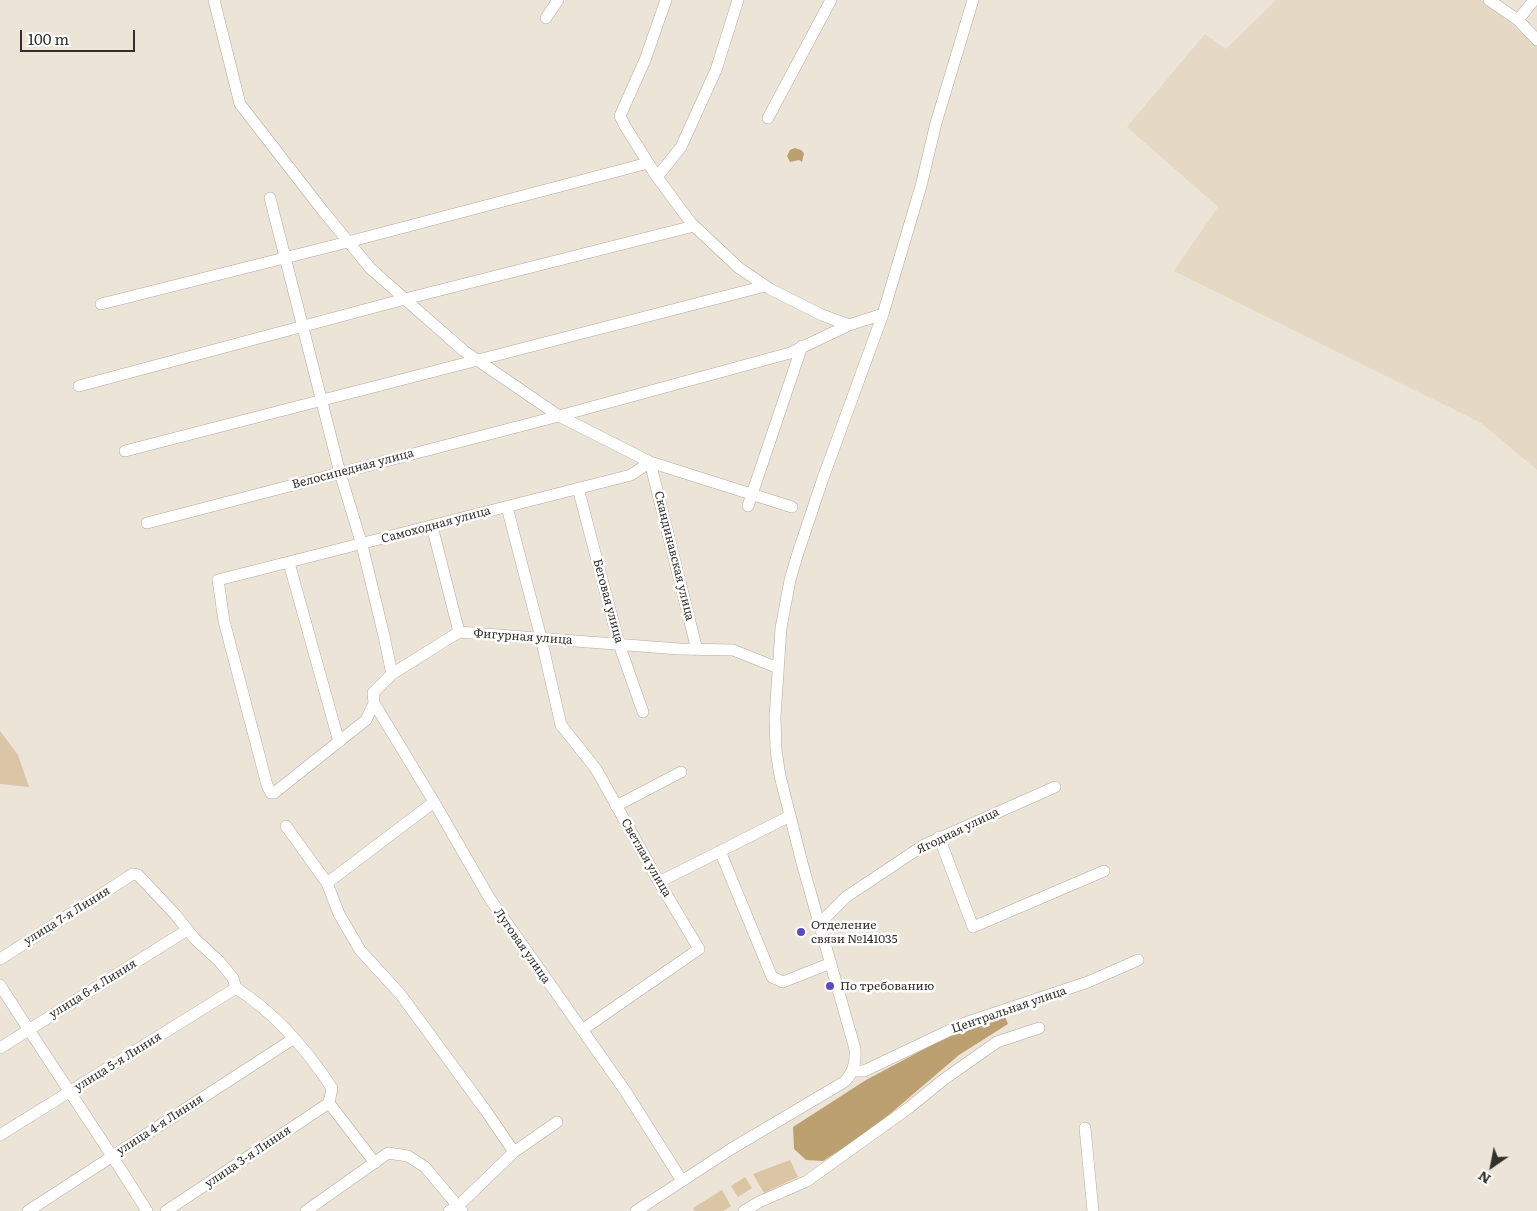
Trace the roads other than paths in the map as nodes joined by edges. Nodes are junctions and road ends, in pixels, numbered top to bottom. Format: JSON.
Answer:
{"nodes":[{"id":1,"x":214,"y":0,"type":"edge"},
{"id":2,"x":558,"y":0,"type":"edge"},
{"id":3,"x":666,"y":0,"type":"edge"},
{"id":4,"x":738,"y":0,"type":"edge"},
{"id":5,"x":831,"y":0,"type":"edge"},
{"id":6,"x":973,"y":0,"type":"edge"},
{"id":7,"x":1489,"y":0,"type":"edge"},
{"id":8,"x":1534,"y":0,"type":"edge"},
{"id":9,"x":546,"y":18,"type":"dead end"},
{"id":10,"x":1518,"y":20,"type":"junction"},
{"id":11,"x":1537,"y":40,"type":"edge"},
{"id":12,"x":768,"y":118,"type":"dead end"},
{"id":13,"x":648,"y":163,"type":"junction"},
{"id":14,"x":657,"y":177,"type":"junction"},
{"id":15,"x":270,"y":198,"type":"dead end"},
{"id":16,"x":694,"y":226,"type":"junction"},
{"id":17,"x":348,"y":242,"type":"junction"},
{"id":18,"x":285,"y":257,"type":"junction"},
{"id":19,"x":765,"y":286,"type":"junction"},
{"id":20,"x":406,"y":300,"type":"junction"},
{"id":21,"x":101,"y":304,"type":"dead end"},
{"id":22,"x":883,"y":314,"type":"junction"},
{"id":23,"x":848,"y":325,"type":"junction"},
{"id":24,"x":303,"y":327,"type":"junction"},
{"id":25,"x":802,"y":346,"type":"junction"},
{"id":26,"x":477,"y":360,"type":"junction"},
{"id":27,"x":79,"y":386,"type":"dead end"},
{"id":28,"x":321,"y":400,"type":"junction"},
{"id":29,"x":558,"y":416,"type":"junction"},
{"id":30,"x":124,"y":451,"type":"dead end"},
{"id":31,"x":650,"y":462,"type":"junction"},
{"id":32,"x":340,"y":473,"type":"junction"},
{"id":33,"x":578,"y":488,"type":"junction"},
{"id":34,"x":752,"y":494,"type":"junction"},
{"id":35,"x":748,"y":506,"type":"dead end"},
{"id":36,"x":506,"y":507,"type":"junction"},
{"id":37,"x":792,"y":507,"type":"dead end"},
{"id":38,"x":147,"y":523,"type":"dead end"},
{"id":39,"x":432,"y":526,"type":"junction"},
{"id":40,"x":362,"y":545,"type":"junction"},
{"id":41,"x":289,"y":563,"type":"junction"},
{"id":42,"x":459,"y":632,"type":"junction"},
{"id":43,"x":542,"y":638,"type":"junction"},
{"id":44,"x":618,"y":644,"type":"junction"},
{"id":45,"x":697,"y":650,"type":"junction"},
{"id":46,"x":778,"y":668,"type":"junction"},
{"id":47,"x":392,"y":674,"type":"junction"},
{"id":48,"x":374,"y":703,"type":"junction"},
{"id":49,"x":644,"y":712,"type":"dead end"},
{"id":50,"x":339,"y":742,"type":"junction"},
{"id":51,"x":681,"y":772,"type":"dead end"},
{"id":52,"x":1055,"y":786,"type":"dead end"},
{"id":53,"x":271,"y":793,"type":"joint"},
{"id":54,"x":434,"y":802,"type":"junction"},
{"id":55,"x":616,"y":806,"type":"junction"},
{"id":56,"x":790,"y":816,"type":"junction"},
{"id":57,"x":286,"y":826,"type":"dead end"},
{"id":58,"x":939,"y":837,"type":"junction"},
{"id":59,"x":720,"y":850,"type":"junction"},
{"id":60,"x":1104,"y":871,"type":"dead end"},
{"id":61,"x":659,"y":882,"type":"junction"},
{"id":62,"x":327,"y":883,"type":"junction"},
{"id":63,"x":820,"y":923,"type":"junction"},
{"id":64,"x":187,"y":930,"type":"junction"},
{"id":65,"x":0,"y":958,"type":"edge"},
{"id":66,"x":1138,"y":960,"type":"dead end"},
{"id":67,"x":831,"y":963,"type":"junction"},
{"id":68,"x":0,"y":985,"type":"edge"},
{"id":69,"x":236,"y":988,"type":"junction"},
{"id":70,"x":1039,"y":1028,"type":"dead end"},
{"id":71,"x":28,"y":1030,"type":"junction"},
{"id":72,"x":582,"y":1030,"type":"junction"},
{"id":73,"x":293,"y":1039,"type":"junction"},
{"id":74,"x":0,"y":1048,"type":"edge"},
{"id":75,"x":852,"y":1071,"type":"junction"},
{"id":76,"x":69,"y":1092,"type":"junction"},
{"id":77,"x":330,"y":1103,"type":"junction"},
{"id":78,"x":557,"y":1122,"type":"dead end"},
{"id":79,"x":1085,"y":1128,"type":"dead end"},
{"id":80,"x":0,"y":1135,"type":"edge"},
{"id":81,"x":514,"y":1152,"type":"junction"},
{"id":82,"x":113,"y":1156,"type":"junction"},
{"id":83,"x":375,"y":1163,"type":"junction"},
{"id":84,"x":682,"y":1181,"type":"junction"},
{"id":85,"x":456,"y":1209,"type":"edge"},
{"id":86,"x":28,"y":1211,"type":"edge"},
{"id":87,"x":147,"y":1211,"type":"edge"},
{"id":88,"x":166,"y":1211,"type":"edge"},
{"id":89,"x":306,"y":1211,"type":"edge"},
{"id":90,"x":636,"y":1211,"type":"edge"},
{"id":91,"x":744,"y":1211,"type":"edge"},
{"id":92,"x":1092,"y":1211,"type":"edge"}],
"edges":[{"from":1,"to":17,"type":"street"},
{"from":2,"to":9,"type":"street"},
{"from":3,"to":13,"type":"street"},
{"from":4,"to":14,"type":"street"},
{"from":5,"to":12,"type":"street"},
{"from":6,"to":22,"type":"street"},
{"from":7,"to":10,"type":"street"},
{"from":8,"to":10,"type":"street"},
{"from":10,"to":11,"type":"street"},
{"from":13,"to":14,"type":"street"},
{"from":13,"to":17,"type":"street"},
{"from":14,"to":16,"type":"street"},
{"from":15,"to":18,"type":"street"},
{"from":16,"to":19,"type":"street"},
{"from":16,"to":20,"type":"street"},
{"from":17,"to":18,"type":"street"},
{"from":17,"to":20,"type":"street"},
{"from":18,"to":21,"type":"street"},
{"from":18,"to":24,"type":"street"},
{"from":19,"to":23,"type":"street"},
{"from":19,"to":26,"type":"street"},
{"from":20,"to":24,"type":"street"},
{"from":20,"to":26,"type":"street"},
{"from":22,"to":23,"type":"street","name":"Велосипедная улица"},
{"from":22,"to":46,"type":"street"},
{"from":23,"to":25,"type":"street","name":"Велосипедная улица"},
{"from":24,"to":27,"type":"street"},
{"from":24,"to":28,"type":"street"},
{"from":25,"to":29,"type":"street","name":"Велосипедная улица"},
{"from":25,"to":34,"type":"street"},
{"from":26,"to":28,"type":"street"},
{"from":26,"to":29,"type":"street"},
{"from":28,"to":30,"type":"street"},
{"from":28,"to":32,"type":"street"},
{"from":29,"to":31,"type":"street"},
{"from":29,"to":32,"type":"street","name":"Велосипедная улица"},
{"from":31,"to":33,"type":"street","name":"Самоходная улица"},
{"from":31,"to":34,"type":"street"},
{"from":31,"to":45,"type":"street","name":"Скандинавская улица"},
{"from":32,"to":38,"type":"street","name":"Велосипедная улица"},
{"from":32,"to":40,"type":"street"},
{"from":33,"to":36,"type":"street","name":"Самоходная улица"},
{"from":33,"to":44,"type":"street","name":"Беговая улица"},
{"from":34,"to":35,"type":"street"},
{"from":34,"to":37,"type":"street"},
{"from":36,"to":39,"type":"street","name":"Самоходная улица"},
{"from":36,"to":43,"type":"street","name":"Светлая улица"},
{"from":39,"to":40,"type":"street","name":"Самоходная улица"},
{"from":39,"to":42,"type":"street"},
{"from":40,"to":41,"type":"street","name":"Самоходная улица"},
{"from":40,"to":47,"type":"street"},
{"from":41,"to":50,"type":"street"},
{"from":41,"to":53,"type":"street","name":"Самоходная улица"},
{"from":42,"to":43,"type":"street","name":"Фигурная улица"},
{"from":42,"to":47,"type":"street","name":"Фигурная улица"},
{"from":43,"to":44,"type":"street","name":"Фигурная улица"},
{"from":43,"to":55,"type":"street","name":"Светлая улица"},
{"from":44,"to":45,"type":"street","name":"Фигурная улица"},
{"from":44,"to":49,"type":"street","name":"Беговая улица"},
{"from":45,"to":46,"type":"street","name":"Фигурная улица"},
{"from":46,"to":56,"type":"street"},
{"from":47,"to":48,"type":"street","name":"Фигурная улица"},
{"from":48,"to":50,"type":"street","name":"Фигурная улица"},
{"from":48,"to":54,"type":"street","name":"Луговая улица"},
{"from":50,"to":53,"type":"street","name":"Фигурная улица"},
{"from":51,"to":55,"type":"street"},
{"from":52,"to":58,"type":"street","name":"Ягодная улица"},
{"from":54,"to":62,"type":"street"},
{"from":54,"to":72,"type":"street","name":"Луговая улица"},
{"from":55,"to":61,"type":"street","name":"Светлая улица"},
{"from":56,"to":59,"type":"street"},
{"from":56,"to":63,"type":"street"},
{"from":57,"to":62,"type":"street"},
{"from":58,"to":60,"type":"street"},
{"from":58,"to":63,"type":"street","name":"Ягодная улица"},
{"from":59,"to":61,"type":"street"},
{"from":59,"to":67,"type":"street"},
{"from":61,"to":72,"type":"street","name":"Светлая улица"},
{"from":62,"to":81,"type":"street"},
{"from":63,"to":67,"type":"street"},
{"from":64,"to":65,"type":"street","name":"улица 7-я Линия"},
{"from":64,"to":69,"type":"street"},
{"from":64,"to":71,"type":"street","name":"улица 6-я Линия"},
{"from":66,"to":75,"type":"street","name":"Центральная улица"},
{"from":67,"to":75,"type":"street"},
{"from":68,"to":71,"type":"street"},
{"from":69,"to":73,"type":"street"},
{"from":69,"to":76,"type":"street","name":"улица 5-я Линия"},
{"from":70,"to":91,"type":"street"},
{"from":71,"to":74,"type":"street","name":"улица 6-я Линия"},
{"from":71,"to":76,"type":"street"},
{"from":72,"to":84,"type":"street","name":"Луговая улица"},
{"from":73,"to":77,"type":"street"},
{"from":73,"to":82,"type":"street","name":"улица 4-я Линия"},
{"from":75,"to":84,"type":"street"},
{"from":76,"to":80,"type":"street","name":"улица 5-я Линия"},
{"from":76,"to":82,"type":"street"},
{"from":77,"to":83,"type":"street"},
{"from":77,"to":88,"type":"street","name":"улица 3-я Линия"},
{"from":78,"to":81,"type":"street"},
{"from":79,"to":92,"type":"street"},
{"from":81,"to":85,"type":"street"},
{"from":82,"to":86,"type":"street","name":"улица 4-я Линия"},
{"from":82,"to":87,"type":"street"},
{"from":83,"to":85,"type":"street"},
{"from":83,"to":89,"type":"street"},
{"from":84,"to":90,"type":"street"}]}
